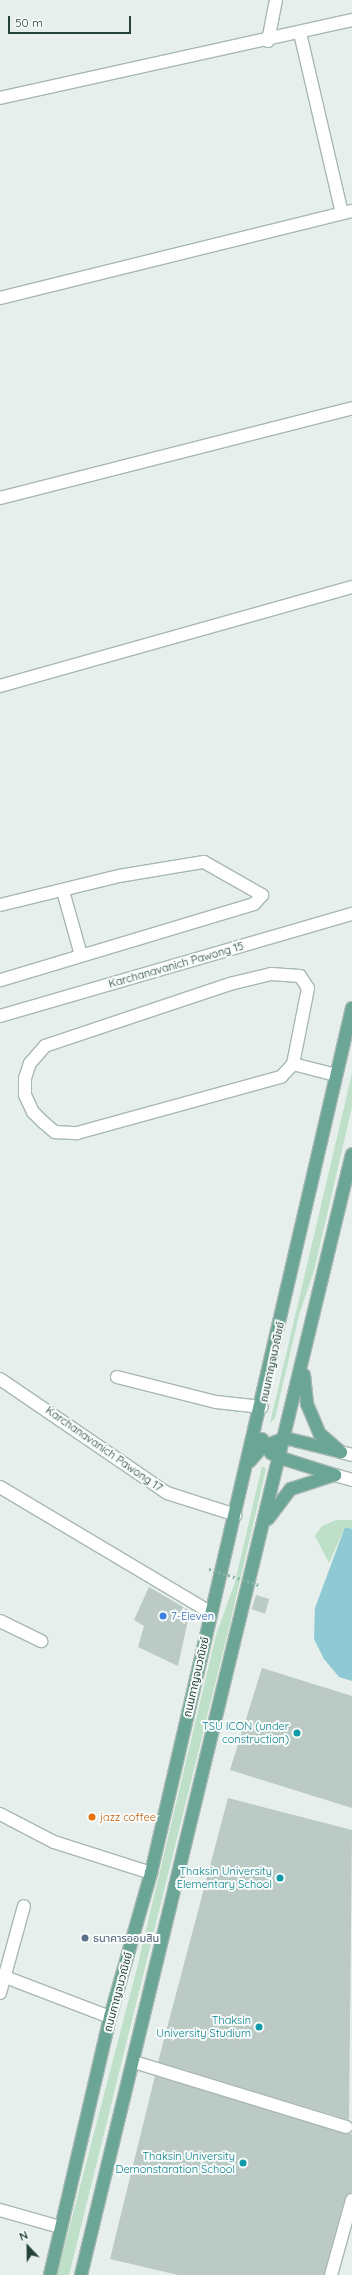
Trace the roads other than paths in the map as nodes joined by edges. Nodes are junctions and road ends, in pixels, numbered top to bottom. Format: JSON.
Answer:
{"nodes":[{"id":1,"x":276,"y":0,"type":"edge"},
{"id":2,"x":352,"y":20,"type":"edge"},
{"id":3,"x":300,"y":33,"type":"junction"},
{"id":4,"x":268,"y":41,"type":"junction"},
{"id":5,"x":0,"y":98,"type":"edge"},
{"id":6,"x":347,"y":212,"type":"edge"},
{"id":7,"x":0,"y":298,"type":"edge"},
{"id":8,"x":352,"y":408,"type":"edge"},
{"id":9,"x":0,"y":498,"type":"edge"},
{"id":10,"x":352,"y":587,"type":"edge"},
{"id":11,"x":0,"y":686,"type":"edge"},
{"id":12,"x":64,"y":890,"type":"junction"},
{"id":13,"x":0,"y":905,"type":"edge"},
{"id":14,"x":352,"y":914,"type":"edge"},
{"id":15,"x":81,"y":955,"type":"junction"},
{"id":16,"x":0,"y":980,"type":"edge"},
{"id":17,"x":352,"y":1008,"type":"edge"},
{"id":18,"x":0,"y":1016,"type":"edge"},
{"id":19,"x":293,"y":1064,"type":"junction"},
{"id":20,"x":336,"y":1074,"type":"junction"},
{"id":21,"x":352,"y":1154,"type":"edge"},
{"id":22,"x":304,"y":1352,"type":"junction"},
{"id":23,"x":117,"y":1376,"type":"dead end"},
{"id":24,"x":0,"y":1379,"type":"edge"},
{"id":25,"x":260,"y":1413,"type":"junction"},
{"id":26,"x":285,"y":1438,"type":"junction"},
{"id":27,"x":265,"y":1445,"type":"junction"},
{"id":28,"x":346,"y":1453,"type":"edge"},
{"id":29,"x":281,"y":1458,"type":"junction"},
{"id":30,"x":246,"y":1467,"type":"junction"},
{"id":31,"x":335,"y":1475,"type":"junction"},
{"id":32,"x":352,"y":1480,"type":"edge"},
{"id":33,"x":0,"y":1487,"type":"edge"},
{"id":34,"x":236,"y":1515,"type":"junction"},
{"id":35,"x":259,"y":1536,"type":"junction"},
{"id":36,"x":210,"y":1612,"type":"junction"},
{"id":37,"x":0,"y":1621,"type":"edge"},
{"id":38,"x":41,"y":1641,"type":"dead end"},
{"id":39,"x":0,"y":1814,"type":"edge"},
{"id":40,"x":151,"y":1873,"type":"junction"},
{"id":41,"x":24,"y":1906,"type":"dead end"},
{"id":42,"x":2,"y":1976,"type":"edge"},
{"id":43,"x":0,"y":1993,"type":"edge"},
{"id":44,"x":110,"y":2016,"type":"junction"},
{"id":45,"x":134,"y":2062,"type":"junction"},
{"id":46,"x":346,"y":2127,"type":"dead end"},
{"id":47,"x":352,"y":2200,"type":"edge"},
{"id":48,"x":0,"y":2210,"type":"edge"},
{"id":49,"x":60,"y":2227,"type":"junction"},
{"id":50,"x":50,"y":2275,"type":"edge"},
{"id":51,"x":82,"y":2275,"type":"edge"},
{"id":52,"x":330,"y":2275,"type":"edge"}],
"edges":[{"from":1,"to":4,"type":"street"},
{"from":2,"to":3,"type":"street"},
{"from":3,"to":4,"type":"street"},
{"from":3,"to":6,"type":"street"},
{"from":4,"to":5,"type":"street"},
{"from":6,"to":7,"type":"street"},
{"from":8,"to":9,"type":"street"},
{"from":10,"to":11,"type":"street"},
{"from":12,"to":13,"type":"street"},
{"from":12,"to":15,"type":"street"},
{"from":12,"to":15,"type":"street"},
{"from":14,"to":18,"type":"street","name":"Karchanavanich Pawong 15"},
{"from":15,"to":16,"type":"street"},
{"from":17,"to":20,"type":"main road","name":"ถนนกาญจนวณิชย์"},
{"from":19,"to":19,"type":"street"},
{"from":19,"to":20,"type":"street"},
{"from":20,"to":25,"type":"main road","name":"ถนนกาญจนวณิชย์"},
{"from":21,"to":22,"type":"main road"},
{"from":22,"to":26,"type":"main road"},
{"from":22,"to":28,"type":"main road"},
{"from":23,"to":25,"type":"street"},
{"from":24,"to":34,"type":"street","name":"Karchanavanich Pawong 17"},
{"from":25,"to":27,"type":"main road"},
{"from":25,"to":30,"type":"main road","name":"ถนนกาญจนวณิชย์"},
{"from":26,"to":27,"type":"main road"},
{"from":26,"to":28,"type":"main road"},
{"from":26,"to":29,"type":"main road"},
{"from":27,"to":29,"type":"main road"},
{"from":27,"to":30,"type":"main road"},
{"from":29,"to":31,"type":"main road"},
{"from":29,"to":35,"type":"main road"},
{"from":30,"to":34,"type":"main road","name":"ถนนกาญจนวณิชย์"},
{"from":31,"to":32,"type":"street"},
{"from":31,"to":35,"type":"main road"},
{"from":33,"to":36,"type":"street"},
{"from":34,"to":36,"type":"main road","name":"ถนนกาญจนวณิชย์"},
{"from":35,"to":45,"type":"main road"},
{"from":36,"to":40,"type":"main road","name":"ถนนกาญจนวณิชย์"},
{"from":37,"to":38,"type":"street"},
{"from":39,"to":40,"type":"street"},
{"from":40,"to":44,"type":"main road","name":"ถนนกาญจนวณิชย์"},
{"from":41,"to":42,"type":"street"},
{"from":42,"to":43,"type":"street"},
{"from":42,"to":44,"type":"street"},
{"from":44,"to":49,"type":"main road","name":"ถนนกาญจนวณิชย์"},
{"from":45,"to":46,"type":"street"},
{"from":45,"to":51,"type":"main road"},
{"from":47,"to":52,"type":"street"},
{"from":48,"to":49,"type":"street"},
{"from":49,"to":50,"type":"main road","name":"ถนนกาญจนวณิชย์"}]}
